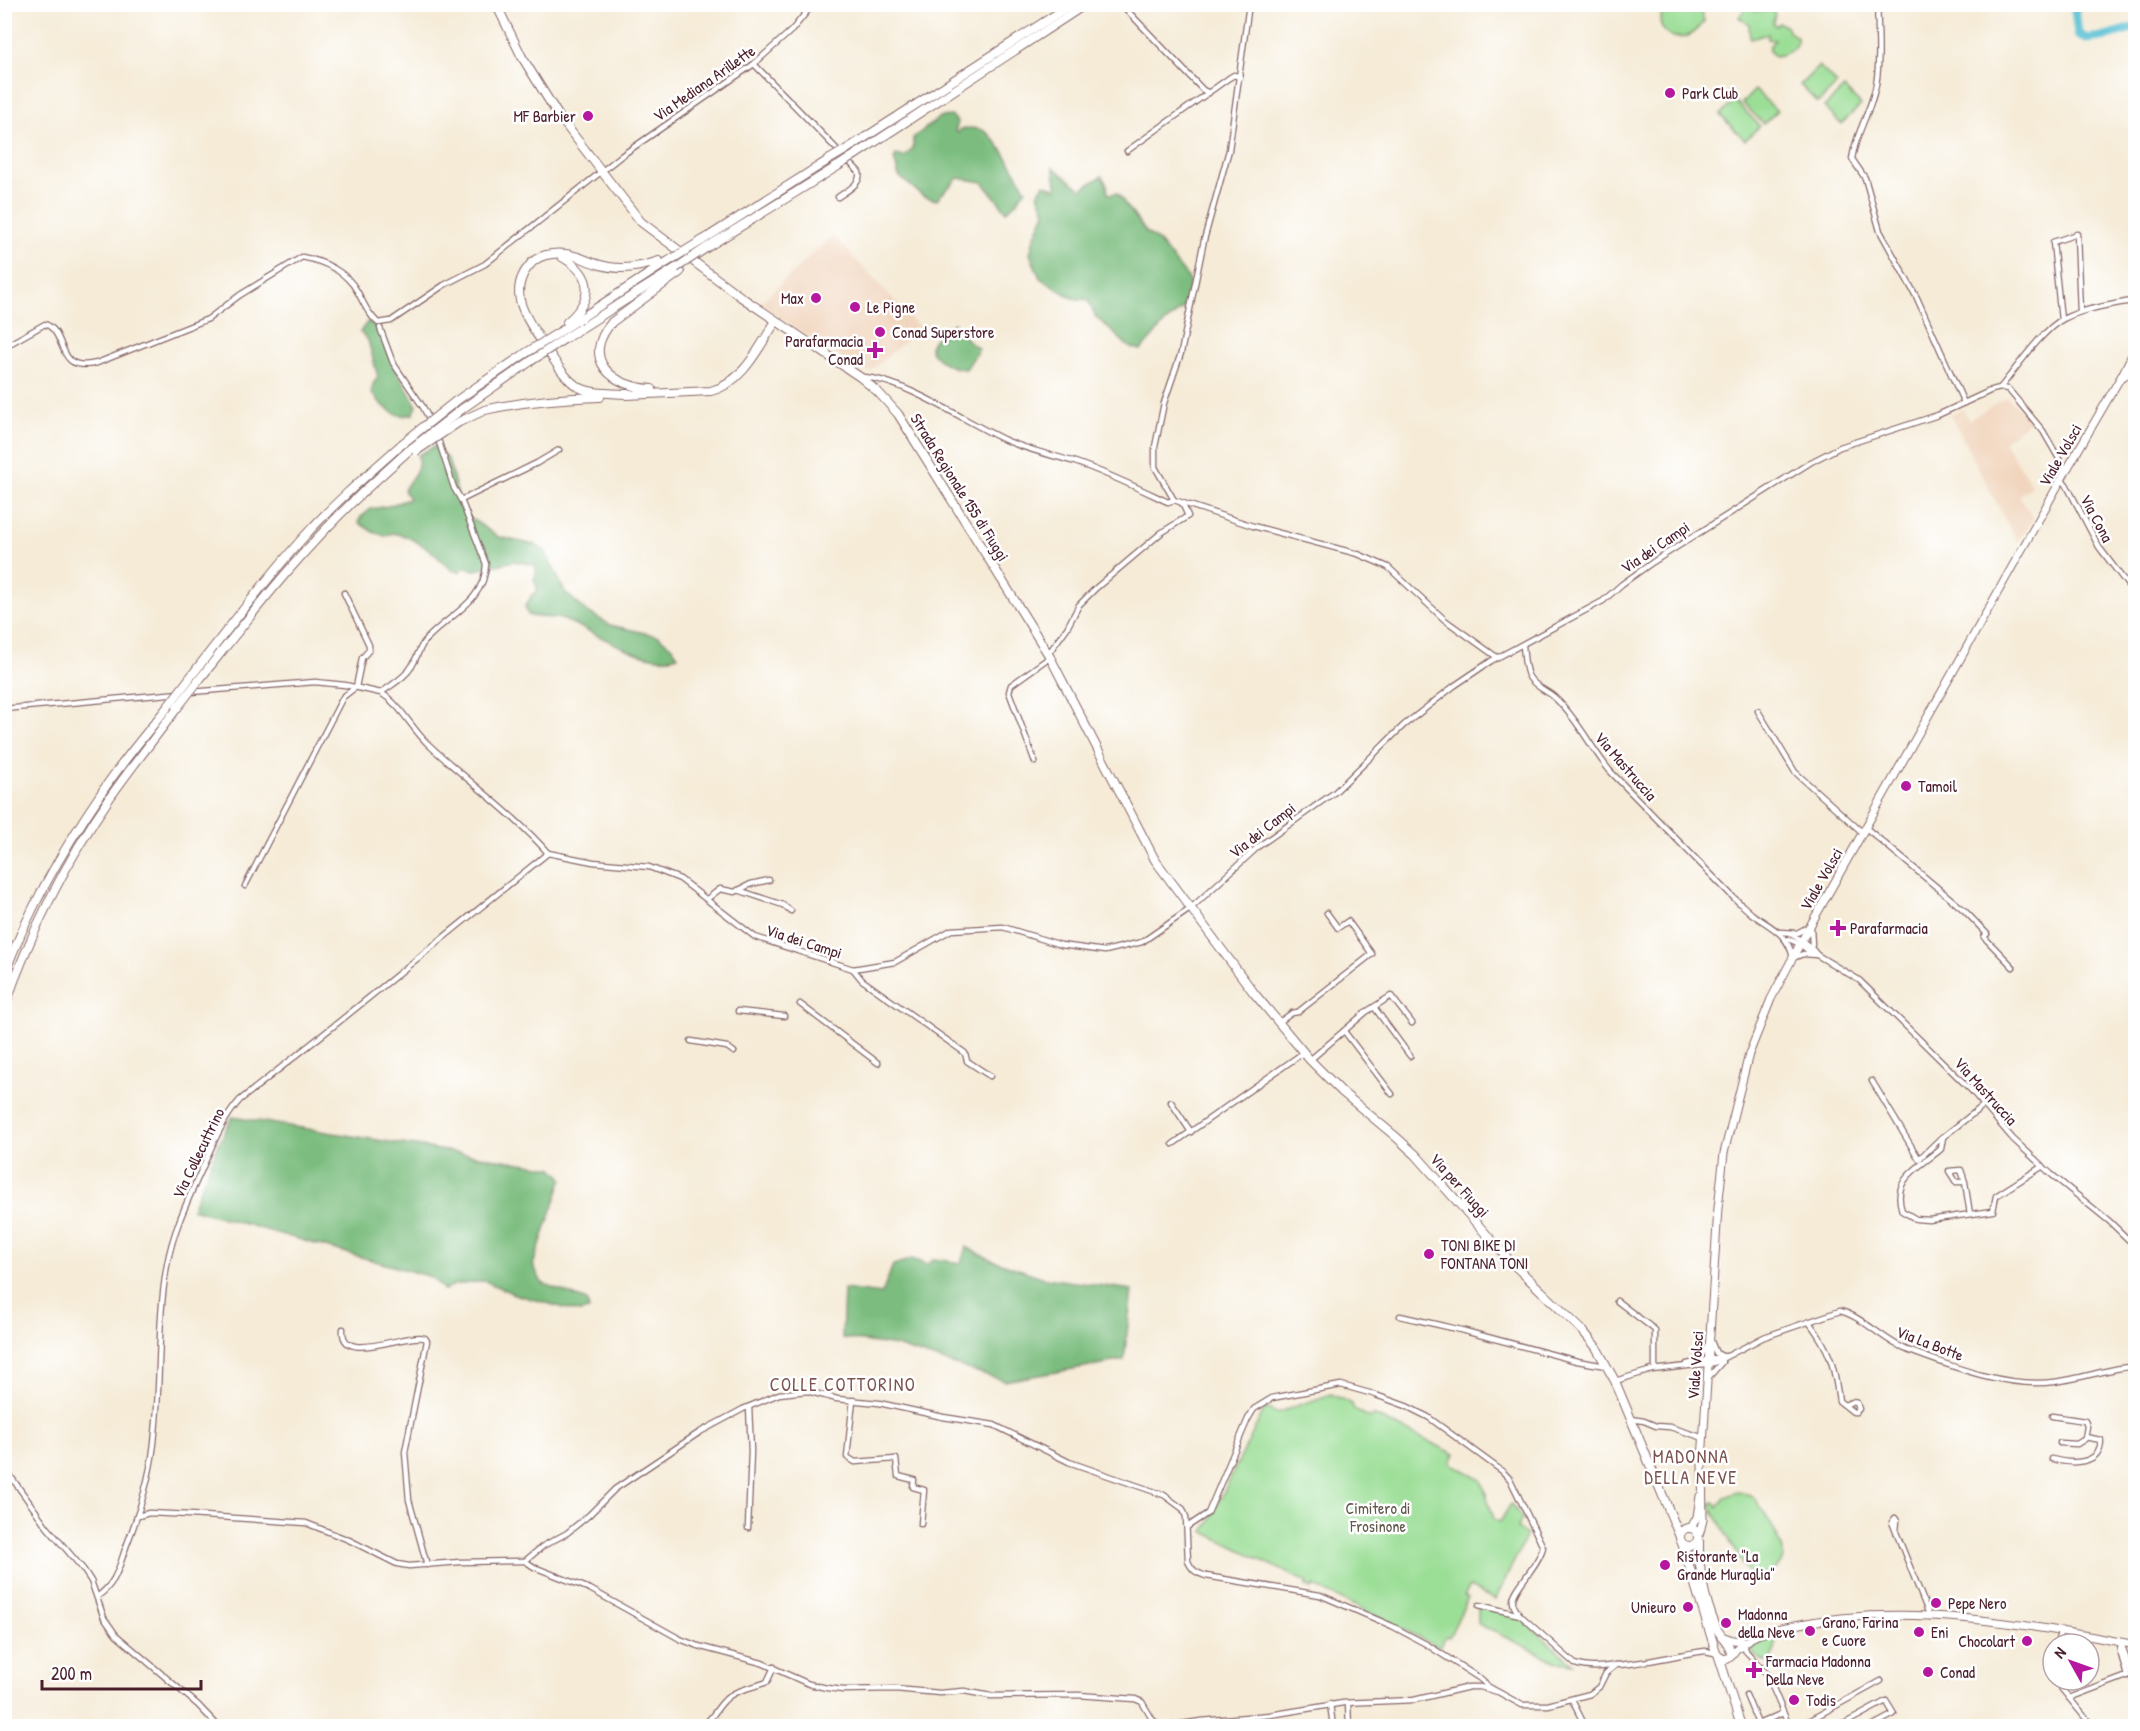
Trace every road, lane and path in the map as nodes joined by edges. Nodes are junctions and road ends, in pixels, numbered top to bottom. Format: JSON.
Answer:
{"nodes":[{"id":1,"x":496,"y":4,"type":"edge"},
{"id":2,"x":813,"y":4,"type":"edge"},
{"id":3,"x":1072,"y":4,"type":"edge"},
{"id":4,"x":1086,"y":4,"type":"edge"},
{"id":5,"x":1121,"y":4,"type":"edge"},
{"id":6,"x":1249,"y":4,"type":"edge"},
{"id":7,"x":1877,"y":4,"type":"edge"},
{"id":8,"x":754,"y":64,"type":"junction"},
{"id":9,"x":1240,"y":77,"type":"junction"},
{"id":10,"x":1209,"y":93,"type":"junction"},
{"id":11,"x":1127,"y":151,"type":"dead end"},
{"id":12,"x":601,"y":171,"type":"junction"},
{"id":13,"x":838,"y":197,"type":"dead end"},
{"id":14,"x":706,"y":243,"type":"junction"},
{"id":15,"x":560,"y":254,"type":"junction"},
{"id":16,"x":663,"y":262,"type":"junction"},
{"id":17,"x":678,"y":270,"type":"junction"},
{"id":18,"x":2136,"y":300,"type":"edge"},
{"id":19,"x":2080,"y":312,"type":"junction"},
{"id":20,"x":2061,"y":320,"type":"junction"},
{"id":21,"x":776,"y":321,"type":"junction"},
{"id":22,"x":380,"y":328,"type":"dead end"},
{"id":23,"x":561,"y":336,"type":"junction"},
{"id":24,"x":4,"y":347,"type":"edge"},
{"id":25,"x":2136,"y":347,"type":"edge"},
{"id":26,"x":529,"y":357,"type":"junction"},
{"id":27,"x":2136,"y":368,"type":"edge"},
{"id":28,"x":861,"y":377,"type":"junction"},
{"id":29,"x":2120,"y":380,"type":"junction"},
{"id":30,"x":2000,"y":388,"type":"junction"},
{"id":31,"x":688,"y":392,"type":"junction"},
{"id":32,"x":630,"y":394,"type":"junction"},
{"id":33,"x":1964,"y":403,"type":"junction"},
{"id":34,"x":405,"y":448,"type":"junction"},
{"id":35,"x":559,"y":450,"type":"dead end"},
{"id":36,"x":2066,"y":471,"type":"junction"},
{"id":37,"x":2061,"y":480,"type":"junction"},
{"id":38,"x":461,"y":500,"type":"junction"},
{"id":39,"x":1174,"y":500,"type":"junction"},
{"id":40,"x":1182,"y":503,"type":"junction"},
{"id":41,"x":279,"y":572,"type":"junction"},
{"id":42,"x":344,"y":593,"type":"dead end"},
{"id":43,"x":2136,"y":596,"type":"edge"},
{"id":44,"x":1523,"y":645,"type":"junction"},
{"id":45,"x":1049,"y":655,"type":"junction"},
{"id":46,"x":1498,"y":658,"type":"junction"},
{"id":47,"x":356,"y":687,"type":"junction"},
{"id":48,"x":381,"y":693,"type":"junction"},
{"id":49,"x":4,"y":709,"type":"edge"},
{"id":50,"x":1758,"y":711,"type":"dead end"},
{"id":51,"x":1035,"y":762,"type":"dead end"},
{"id":52,"x":1865,"y":830,"type":"junction"},
{"id":53,"x":548,"y":853,"type":"junction"},
{"id":54,"x":770,"y":880,"type":"dead end"},
{"id":55,"x":245,"y":886,"type":"dead end"},
{"id":56,"x":738,"y":890,"type":"junction"},
{"id":57,"x":707,"y":899,"type":"junction"},
{"id":58,"x":1190,"y":909,"type":"junction"},
{"id":59,"x":791,"y":911,"type":"dead end"},
{"id":60,"x":1327,"y":913,"type":"dead end"},
{"id":61,"x":1811,"y":924,"type":"junction"},
{"id":62,"x":1780,"y":932,"type":"junction"},
{"id":63,"x":1791,"y":934,"type":"junction"},
{"id":64,"x":1786,"y":938,"type":"junction"},
{"id":65,"x":1801,"y":943,"type":"junction"},
{"id":66,"x":1814,"y":952,"type":"junction"},
{"id":67,"x":1793,"y":958,"type":"junction"},
{"id":68,"x":2013,"y":967,"type":"dead end"},
{"id":69,"x":853,"y":969,"type":"junction"},
{"id":70,"x":4,"y":975,"type":"edge"},
{"id":71,"x":800,"y":1004,"type":"dead end"},
{"id":72,"x":1374,"y":1007,"type":"junction"},
{"id":73,"x":4,"y":1009,"type":"edge"},
{"id":74,"x":738,"y":1011,"type":"dead end"},
{"id":75,"x":784,"y":1016,"type":"dead end"},
{"id":76,"x":1278,"y":1023,"type":"junction"},
{"id":77,"x":1412,"y":1023,"type":"dead end"},
{"id":78,"x":1344,"y":1031,"type":"junction"},
{"id":79,"x":691,"y":1041,"type":"dead end"},
{"id":80,"x":734,"y":1052,"type":"dead end"},
{"id":81,"x":1303,"y":1053,"type":"junction"},
{"id":82,"x":1410,"y":1056,"type":"dead end"},
{"id":83,"x":1310,"y":1060,"type":"junction"},
{"id":84,"x":878,"y":1063,"type":"dead end"},
{"id":85,"x":990,"y":1076,"type":"dead end"},
{"id":86,"x":1872,"y":1081,"type":"dead end"},
{"id":87,"x":1392,"y":1094,"type":"dead end"},
{"id":88,"x":1171,"y":1102,"type":"dead end"},
{"id":89,"x":1984,"y":1105,"type":"junction"},
{"id":90,"x":1191,"y":1132,"type":"junction"},
{"id":91,"x":1943,"y":1137,"type":"junction"},
{"id":92,"x":1173,"y":1144,"type":"dead end"},
{"id":93,"x":2043,"y":1166,"type":"junction"},
{"id":94,"x":1965,"y":1182,"type":"dead end"},
{"id":95,"x":1970,"y":1214,"type":"junction"},
{"id":96,"x":2136,"y":1247,"type":"edge"},
{"id":97,"x":1617,"y":1301,"type":"dead end"},
{"id":98,"x":1400,"y":1316,"type":"dead end"},
{"id":99,"x":1809,"y":1323,"type":"junction"},
{"id":100,"x":343,"y":1329,"type":"dead end"},
{"id":101,"x":1710,"y":1339,"type":"junction"},
{"id":102,"x":1731,"y":1355,"type":"junction"},
{"id":103,"x":1725,"y":1357,"type":"junction"},
{"id":104,"x":1709,"y":1361,"type":"junction"},
{"id":105,"x":1692,"y":1362,"type":"junction"},
{"id":106,"x":1699,"y":1365,"type":"junction"},
{"id":107,"x":1606,"y":1366,"type":"junction"},
{"id":108,"x":1684,"y":1366,"type":"junction"},
{"id":109,"x":2136,"y":1366,"type":"edge"},
{"id":110,"x":1655,"y":1370,"type":"junction"},
{"id":111,"x":1708,"y":1378,"type":"junction"},
{"id":112,"x":1615,"y":1382,"type":"junction"},
{"id":113,"x":853,"y":1400,"type":"junction"},
{"id":114,"x":1844,"y":1405,"type":"dead end"},
{"id":115,"x":749,"y":1407,"type":"junction"},
{"id":116,"x":2052,"y":1416,"type":"dead end"},
{"id":117,"x":1630,"y":1419,"type":"junction"},
{"id":118,"x":2085,"y":1437,"type":"junction"},
{"id":119,"x":1704,"y":1438,"type":"junction"},
{"id":120,"x":2060,"y":1443,"type":"dead end"},
{"id":121,"x":2052,"y":1459,"type":"dead end"},
{"id":122,"x":4,"y":1467,"type":"edge"},
{"id":123,"x":1702,"y":1479,"type":"junction"},
{"id":124,"x":1668,"y":1506,"type":"junction"},
{"id":125,"x":1184,"y":1512,"type":"junction"},
{"id":126,"x":138,"y":1516,"type":"junction"},
{"id":127,"x":1197,"y":1520,"type":"junction"},
{"id":128,"x":921,"y":1524,"type":"dead end"},
{"id":129,"x":1187,"y":1527,"type":"junction"},
{"id":130,"x":748,"y":1528,"type":"dead end"},
{"id":131,"x":1688,"y":1528,"type":"junction"},
{"id":132,"x":1896,"y":1531,"type":"dead end"},
{"id":133,"x":1699,"y":1538,"type":"junction"},
{"id":134,"x":1681,"y":1540,"type":"junction"},
{"id":135,"x":525,"y":1561,"type":"junction"},
{"id":136,"x":427,"y":1565,"type":"junction"},
{"id":137,"x":97,"y":1597,"type":"junction"},
{"id":138,"x":1479,"y":1605,"type":"dead end"},
{"id":139,"x":1520,"y":1615,"type":"junction"},
{"id":140,"x":1930,"y":1617,"type":"junction"},
{"id":141,"x":2060,"y":1632,"type":"edge"},
{"id":142,"x":1715,"y":1633,"type":"junction"},
{"id":143,"x":2101,"y":1639,"type":"edge"},
{"id":144,"x":2121,"y":1643,"type":"junction"},
{"id":145,"x":1744,"y":1645,"type":"junction"},
{"id":146,"x":2136,"y":1646,"type":"edge"},
{"id":147,"x":1698,"y":1652,"type":"junction"},
{"id":148,"x":1732,"y":1653,"type":"junction"},
{"id":149,"x":1718,"y":1654,"type":"junction"},
{"id":150,"x":1616,"y":1665,"type":"junction"},
{"id":151,"x":774,"y":1667,"type":"junction"},
{"id":152,"x":1881,"y":1682,"type":"dead end"},
{"id":153,"x":1728,"y":1683,"type":"junction"},
{"id":154,"x":2136,"y":1689,"type":"edge"},
{"id":155,"x":1498,"y":1692,"type":"junction"},
{"id":156,"x":2065,"y":1692,"type":"edge"},
{"id":157,"x":1746,"y":1695,"type":"dead end"},
{"id":158,"x":2069,"y":1698,"type":"junction"},
{"id":159,"x":1572,"y":1700,"type":"junction"},
{"id":160,"x":1348,"y":1703,"type":"junction"},
{"id":161,"x":1330,"y":1704,"type":"junction"},
{"id":162,"x":1783,"y":1713,"type":"junction"},
{"id":163,"x":1758,"y":1725,"type":"edge"},
{"id":164,"x":218,"y":1726,"type":"edge"},
{"id":165,"x":702,"y":1726,"type":"edge"},
{"id":166,"x":1157,"y":1726,"type":"edge"},
{"id":167,"x":1333,"y":1726,"type":"edge"},
{"id":168,"x":1349,"y":1726,"type":"edge"},
{"id":169,"x":1585,"y":1726,"type":"edge"},
{"id":170,"x":1741,"y":1726,"type":"edge"},
{"id":171,"x":1789,"y":1726,"type":"edge"},
{"id":172,"x":1799,"y":1726,"type":"edge"},
{"id":173,"x":1840,"y":1726,"type":"edge"},
{"id":174,"x":1872,"y":1726,"type":"edge"},
{"id":175,"x":2092,"y":1726,"type":"edge"}],
"edges":[{"from":1,"to":12,"type":"main road","name":"Strada Regionale 155 di Fiuggi"},
{"from":2,"to":8,"type":"street","name":"Via Mediana Arillette"},
{"from":3,"to":14,"type":"highway","bridge":true},
{"from":4,"to":14,"type":"highway","bridge":true},
{"from":5,"to":10,"type":"street"},
{"from":6,"to":9,"type":"street"},
{"from":7,"to":33,"type":"street"},
{"from":8,"to":12,"type":"street","name":"Via Mediana Arillette"},
{"from":8,"to":13,"type":"street"},
{"from":9,"to":10,"type":"street"},
{"from":9,"to":39,"type":"street"},
{"from":10,"to":11,"type":"street"},
{"from":12,"to":21,"type":"main road","name":"Strada Regionale 155 di Fiuggi"},
{"from":12,"to":24,"type":"street","name":"Via Mediana Arillette"},
{"from":14,"to":16,"type":"highway","bridge":true},
{"from":14,"to":17,"type":"highway","bridge":true},
{"from":15,"to":16,"type":"highway"},
{"from":15,"to":23,"type":"highway"},
{"from":15,"to":32,"type":"highway"},
{"from":16,"to":23,"type":"highway"},
{"from":17,"to":23,"type":"highway"},
{"from":17,"to":31,"type":"highway"},
{"from":18,"to":19,"type":"street"},
{"from":19,"to":20,"type":"street"},
{"from":19,"to":20,"type":"street"},
{"from":20,"to":30,"type":"street"},
{"from":21,"to":28,"type":"main road","name":"Strada Regionale 155 di Fiuggi"},
{"from":21,"to":31,"type":"highway"},
{"from":22,"to":38,"type":"street"},
{"from":23,"to":26,"type":"highway","bridge":true},
{"from":25,"to":29,"type":"main road","name":"Viale Volsci"},
{"from":26,"to":34,"type":"highway","bridge":true},
{"from":26,"to":34,"type":"highway","bridge":true},
{"from":27,"to":29,"type":"main road"},
{"from":28,"to":39,"type":"street"},
{"from":28,"to":45,"type":"main road","name":"Strada Regionale 155 di Fiuggi"},
{"from":29,"to":36,"type":"main road","name":"Viale Volsci"},
{"from":30,"to":33,"type":"street","name":"Via dei Campi"},
{"from":30,"to":36,"type":"street"},
{"from":31,"to":32,"type":"highway"},
{"from":32,"to":34,"type":"highway","bridge":true},
{"from":33,"to":44,"type":"street","name":"Via dei Campi"},
{"from":34,"to":41,"type":"highway","bridge":true},
{"from":34,"to":41,"type":"highway"},
{"from":35,"to":38,"type":"street"},
{"from":36,"to":37,"type":"main road","name":"Viale Volsci"},
{"from":37,"to":43,"type":"street","name":"Via Cona"},
{"from":37,"to":52,"type":"main road","name":"Viale Volsci"},
{"from":38,"to":48,"type":"street"},
{"from":39,"to":40,"type":"street"},
{"from":40,"to":45,"type":"street"},
{"from":40,"to":46,"type":"street"},
{"from":41,"to":70,"type":"highway","bridge":true},
{"from":41,"to":73,"type":"highway","bridge":true},
{"from":42,"to":47,"type":"street"},
{"from":44,"to":46,"type":"street","name":"Via dei Campi"},
{"from":44,"to":62,"type":"street","name":"Via Mastruccia"},
{"from":45,"to":51,"type":"street"},
{"from":45,"to":58,"type":"main road","name":"Strada Regionale 155 di Fiuggi"},
{"from":46,"to":58,"type":"street","name":"Via dei Campi"},
{"from":47,"to":48,"type":"street"},
{"from":47,"to":49,"type":"street"},
{"from":47,"to":55,"type":"street"},
{"from":48,"to":53,"type":"street"},
{"from":50,"to":52,"type":"street"},
{"from":52,"to":61,"type":"main road","name":"Viale Volsci"},
{"from":52,"to":68,"type":"street"},
{"from":53,"to":57,"type":"street","name":"Via dei Campi"},
{"from":53,"to":126,"type":"street","name":"Via Collecuttrino"},
{"from":54,"to":56,"type":"street"},
{"from":56,"to":57,"type":"street"},
{"from":56,"to":59,"type":"street"},
{"from":57,"to":69,"type":"street","name":"Via dei Campi"},
{"from":58,"to":69,"type":"street","name":"Via dei Campi"},
{"from":58,"to":76,"type":"main road","name":"Via per Fiuggi"},
{"from":60,"to":76,"type":"street"},
{"from":61,"to":63,"type":"street"},
{"from":61,"to":65,"type":"main road","name":"Viale Volsci"},
{"from":61,"to":66,"type":"street"},
{"from":62,"to":63,"type":"street"},
{"from":62,"to":64,"type":"street","name":"Via Mastruccia"},
{"from":63,"to":65,"type":"street"},
{"from":64,"to":65,"type":"street"},
{"from":64,"to":67,"type":"street"},
{"from":65,"to":66,"type":"street","name":"Via Mastruccia"},
{"from":65,"to":67,"type":"main road","name":"Viale Volsci"},
{"from":66,"to":67,"type":"street"},
{"from":66,"to":89,"type":"street","name":"Via Mastruccia"},
{"from":67,"to":101,"type":"main road","name":"Viale Volsci"},
{"from":69,"to":85,"type":"street"},
{"from":71,"to":84,"type":"street"},
{"from":72,"to":77,"type":"street"},
{"from":72,"to":78,"type":"street"},
{"from":72,"to":82,"type":"street"},
{"from":74,"to":75,"type":"street"},
{"from":76,"to":81,"type":"main road","name":"Via per Fiuggi"},
{"from":78,"to":83,"type":"street"},
{"from":78,"to":87,"type":"street"},
{"from":79,"to":80,"type":"street"},
{"from":81,"to":83,"type":"main road","name":"Via per Fiuggi"},
{"from":81,"to":90,"type":"street"},
{"from":83,"to":107,"type":"main road","name":"Via per Fiuggi"},
{"from":86,"to":91,"type":"street"},
{"from":88,"to":90,"type":"street"},
{"from":89,"to":91,"type":"street"},
{"from":89,"to":93,"type":"street","name":"Via Mastruccia"},
{"from":90,"to":92,"type":"street"},
{"from":91,"to":95,"type":"street"},
{"from":93,"to":95,"type":"street"},
{"from":93,"to":96,"type":"street","name":"Via Mastruccia"},
{"from":94,"to":95,"type":"street"},
{"from":97,"to":110,"type":"street"},
{"from":98,"to":107,"type":"street"},
{"from":99,"to":102,"type":"street","name":"Via La Botte"},
{"from":99,"to":109,"type":"street","name":"Via La Botte"},
{"from":99,"to":114,"type":"street"},
{"from":100,"to":136,"type":"street"},
{"from":101,"to":103,"type":"street"},
{"from":101,"to":104,"type":"main road","name":"Viale Volsci"},
{"from":101,"to":105,"type":"street"},
{"from":102,"to":103,"type":"street"},
{"from":102,"to":104,"type":"street"},
{"from":102,"to":111,"type":"street"},
{"from":103,"to":104,"type":"street"},
{"from":104,"to":105,"type":"street"},
{"from":104,"to":106,"type":"street"},
{"from":104,"to":111,"type":"main road","name":"Viale Volsci"},
{"from":105,"to":108,"type":"street"},
{"from":106,"to":108,"type":"street"},
{"from":106,"to":111,"type":"street"},
{"from":107,"to":112,"type":"main road","name":"Via per Fiuggi"},
{"from":108,"to":110,"type":"street"},
{"from":110,"to":112,"type":"street"},
{"from":111,"to":119,"type":"main road","name":"Viale Volsci"},
{"from":112,"to":117,"type":"main road","name":"Via per Fiuggi"},
{"from":113,"to":115,"type":"street"},
{"from":113,"to":125,"type":"street"},
{"from":113,"to":128,"type":"street"},
{"from":115,"to":130,"type":"street"},
{"from":115,"to":135,"type":"street"},
{"from":116,"to":118,"type":"street"},
{"from":117,"to":119,"type":"street"},
{"from":117,"to":124,"type":"main road","name":"Via per Fiuggi"},
{"from":118,"to":120,"type":"street"},
{"from":118,"to":121,"type":"street"},
{"from":119,"to":123,"type":"main road","name":"Viale Volsci"},
{"from":122,"to":137,"type":"street"},
{"from":123,"to":131,"type":"main road","name":"Viale Volsci"},
{"from":123,"to":133,"type":"main road","name":"Viale Volsci"},
{"from":124,"to":131,"type":"main road","name":"Via per Fiuggi"},
{"from":124,"to":134,"type":"main road","name":"Via per Fiuggi"},
{"from":125,"to":127,"type":"street"},
{"from":125,"to":129,"type":"street"},
{"from":126,"to":136,"type":"street"},
{"from":126,"to":137,"type":"street","name":"Via Collecuttrino"},
{"from":127,"to":129,"type":"street"},
{"from":127,"to":139,"type":"street"},
{"from":129,"to":155,"type":"street"},
{"from":131,"to":133,"type":"main road"},
{"from":131,"to":134,"type":"main road"},
{"from":132,"to":140,"type":"street"},
{"from":133,"to":134,"type":"main road"},
{"from":133,"to":142,"type":"main road","name":"Viale Volsci"},
{"from":134,"to":142,"type":"main road"},
{"from":135,"to":136,"type":"street"},
{"from":135,"to":151,"type":"street"},
{"from":137,"to":164,"type":"street"},
{"from":138,"to":139,"type":"street"},
{"from":139,"to":150,"type":"street"},
{"from":140,"to":141,"type":"main road"},
{"from":140,"to":145,"type":"main road"},
{"from":142,"to":145,"type":"main road"},
{"from":142,"to":147,"type":"street"},
{"from":142,"to":148,"type":"main road"},
{"from":142,"to":149,"type":"main road"},
{"from":143,"to":144,"type":"main road"},
{"from":144,"to":146,"type":"main road"},
{"from":144,"to":154,"type":"street"},
{"from":144,"to":158,"type":"street"},
{"from":145,"to":148,"type":"main road"},
{"from":145,"to":162,"type":"street"},
{"from":147,"to":149,"type":"street"},
{"from":147,"to":150,"type":"street"},
{"from":148,"to":149,"type":"main road"},
{"from":148,"to":153,"type":"main road"},
{"from":149,"to":153,"type":"main road"},
{"from":150,"to":159,"type":"street"},
{"from":151,"to":165,"type":"street"},
{"from":151,"to":166,"type":"street"},
{"from":152,"to":172,"type":"street"},
{"from":153,"to":170,"type":"main road"},
{"from":155,"to":159,"type":"street"},
{"from":155,"to":160,"type":"street"},
{"from":156,"to":158,"type":"street"},
{"from":157,"to":163,"type":"street"},
{"from":158,"to":175,"type":"street"},
{"from":159,"to":169,"type":"street"},
{"from":160,"to":161,"type":"street"},
{"from":160,"to":168,"type":"street"},
{"from":161,"to":166,"type":"street"},
{"from":161,"to":167,"type":"street"},
{"from":162,"to":163,"type":"street"},
{"from":162,"to":171,"type":"street"},
{"from":173,"to":174,"type":"street"}]}
